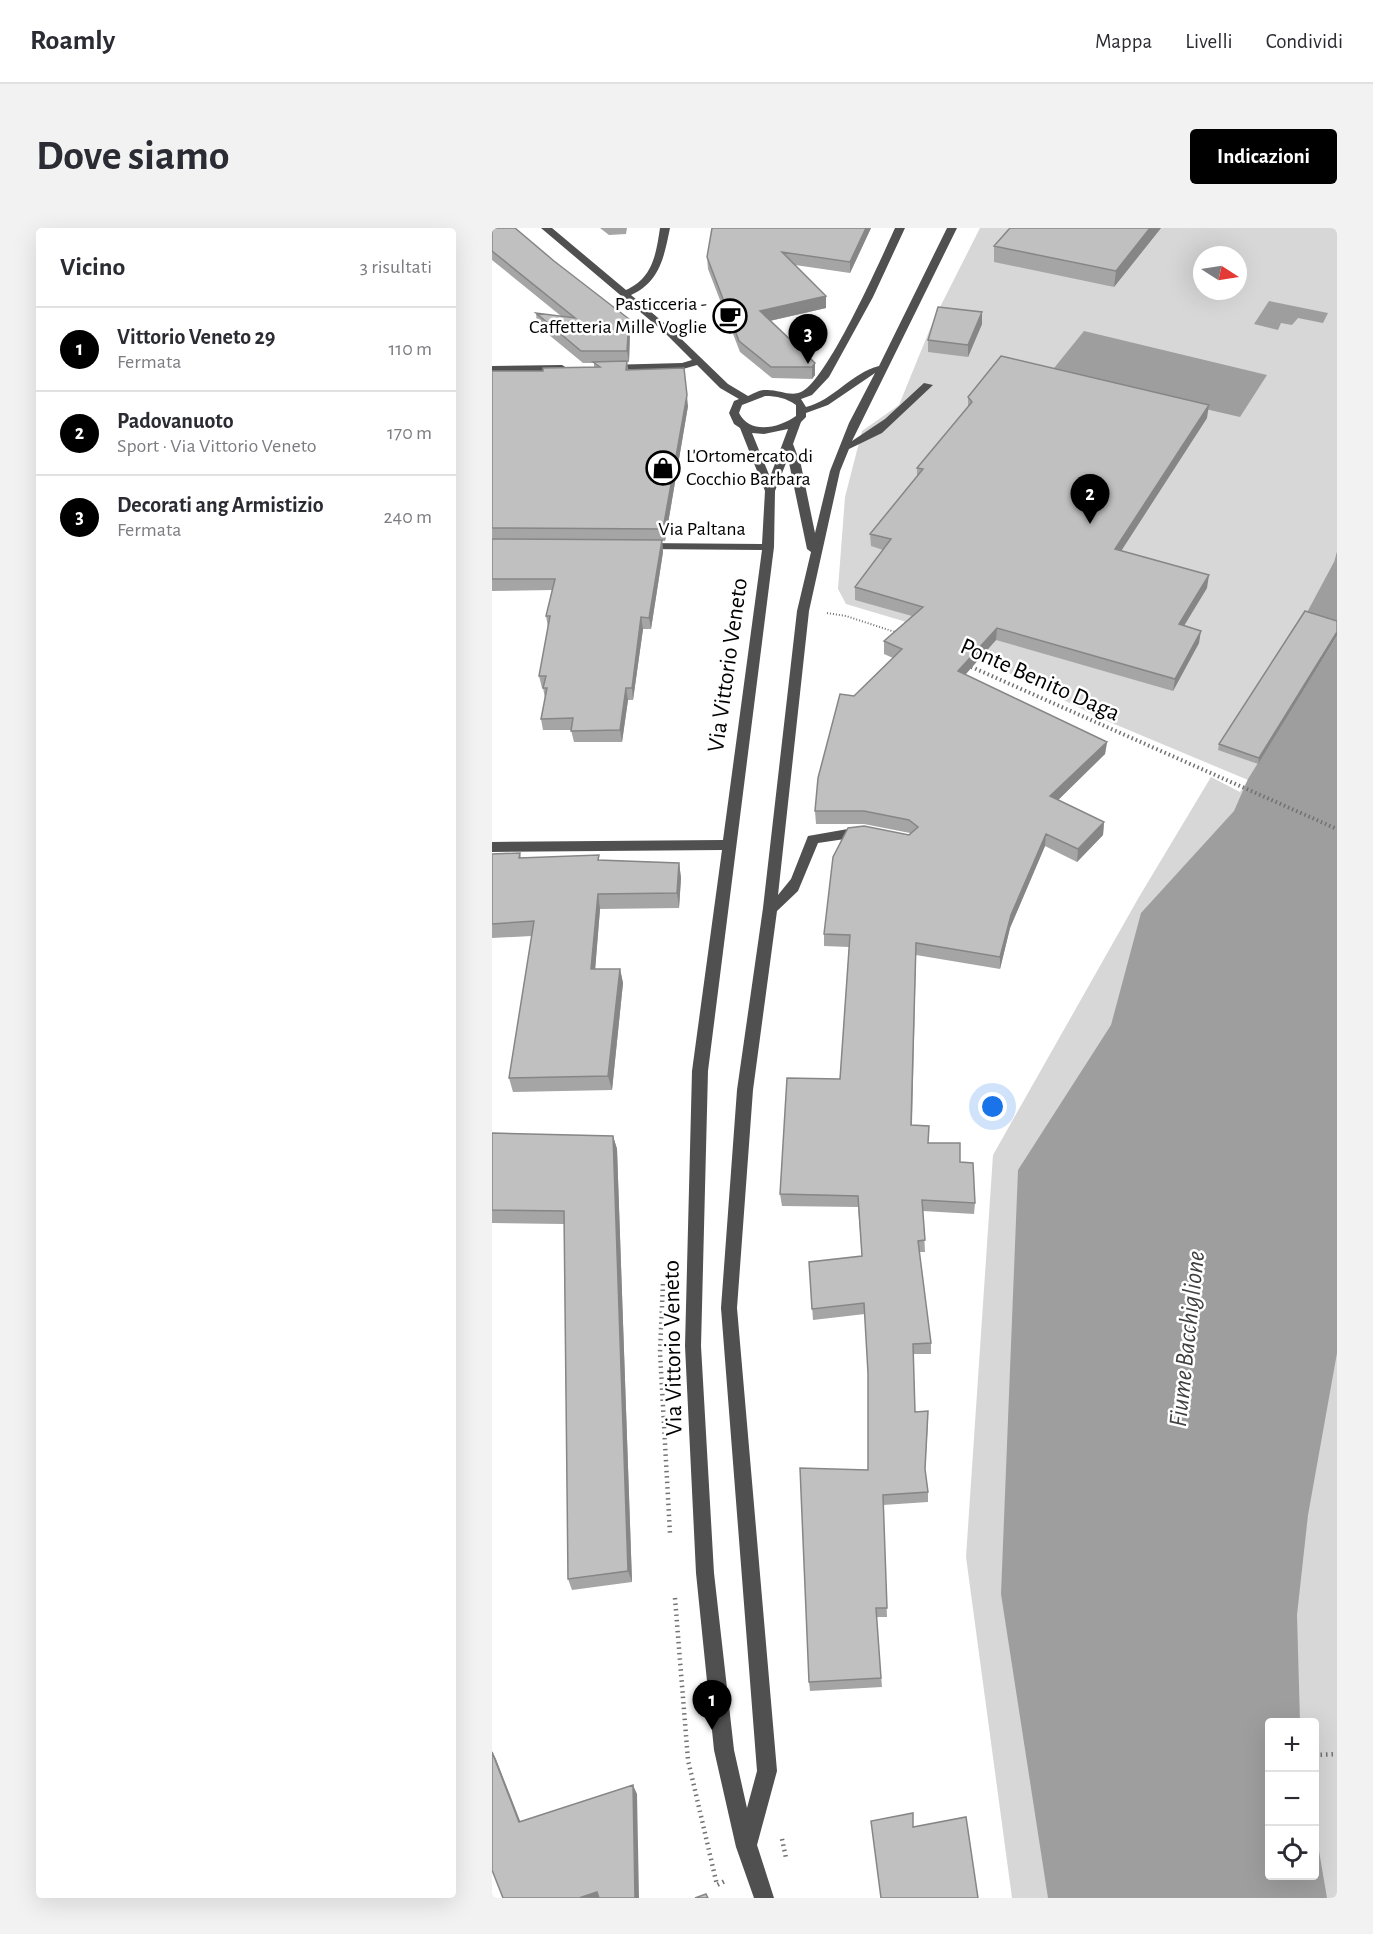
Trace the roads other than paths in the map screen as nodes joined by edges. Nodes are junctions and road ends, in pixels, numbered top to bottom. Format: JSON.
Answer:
{"nodes":[{"id":1,"x":546,"y":228,"type":"edge"},
{"id":2,"x":665,"y":228,"type":"edge"},
{"id":3,"x":900,"y":228,"type":"edge"},
{"id":4,"x":952,"y":228,"type":"edge"},
{"id":5,"x":626,"y":294,"type":"junction"},
{"id":6,"x":699,"y":361,"type":"junction"},
{"id":7,"x":572,"y":368,"type":"edge"},
{"id":8,"x":594,"y":368,"type":"edge"},
{"id":9,"x":882,"y":368,"type":"junction"},
{"id":10,"x":492,"y":369,"type":"edge"},
{"id":11,"x":928,"y":385,"type":"dead end"},
{"id":12,"x":744,"y":398,"type":"junction"},
{"id":13,"x":794,"y":398,"type":"junction"},
{"id":14,"x":803,"y":411,"type":"junction"},
{"id":15,"x":796,"y":422,"type":"junction"},
{"id":16,"x":744,"y":425,"type":"junction"},
{"id":17,"x":787,"y":443,"type":"junction"},
{"id":18,"x":844,"y":447,"type":"junction"},
{"id":19,"x":770,"y":491,"type":"junction"},
{"id":20,"x":631,"y":546,"type":"edge"},
{"id":21,"x":768,"y":547,"type":"junction"},
{"id":22,"x":814,"y":558,"type":"junction"},
{"id":23,"x":875,"y":833,"type":"edge"},
{"id":24,"x":730,"y":845,"type":"junction"},
{"id":25,"x":492,"y":847,"type":"edge"},
{"id":26,"x":770,"y":908,"type":"junction"},
{"id":27,"x":746,"y":1847,"type":"junction"},
{"id":28,"x":764,"y":1898,"type":"edge"}],
"edges":[{"from":1,"to":5,"type":"street"},
{"from":2,"to":5,"type":"street"},
{"from":3,"to":13,"type":"street"},
{"from":4,"to":9,"type":"street"},
{"from":5,"to":6,"type":"street"},
{"from":6,"to":8,"type":"street"},
{"from":6,"to":12,"type":"street"},
{"from":7,"to":10,"type":"street"},
{"from":9,"to":14,"type":"street"},
{"from":9,"to":18,"type":"street"},
{"from":11,"to":18,"type":"street"},
{"from":12,"to":13,"type":"street"},
{"from":12,"to":16,"type":"street","name":"Via Vittorio Veneto"},
{"from":13,"to":14,"type":"street"},
{"from":14,"to":15,"type":"street","name":"Via Vittorio Veneto"},
{"from":15,"to":16,"type":"street"},
{"from":15,"to":17,"type":"street","name":"Via Vittorio Veneto"},
{"from":16,"to":19,"type":"street","name":"Via Vittorio Veneto"},
{"from":17,"to":19,"type":"street","name":"Via Vittorio Veneto"},
{"from":17,"to":22,"type":"street"},
{"from":18,"to":22,"type":"street"},
{"from":19,"to":21,"type":"street","name":"Via Vittorio Veneto"},
{"from":20,"to":21,"type":"street","name":"Via Paltana"},
{"from":21,"to":24,"type":"street","name":"Via Vittorio Veneto"},
{"from":22,"to":26,"type":"street"},
{"from":23,"to":26,"type":"street"},
{"from":24,"to":25,"type":"street"},
{"from":24,"to":27,"type":"street","name":"Via Vittorio Veneto"},
{"from":26,"to":27,"type":"street"},
{"from":27,"to":28,"type":"street","name":"Via Vittorio Veneto"}]}
